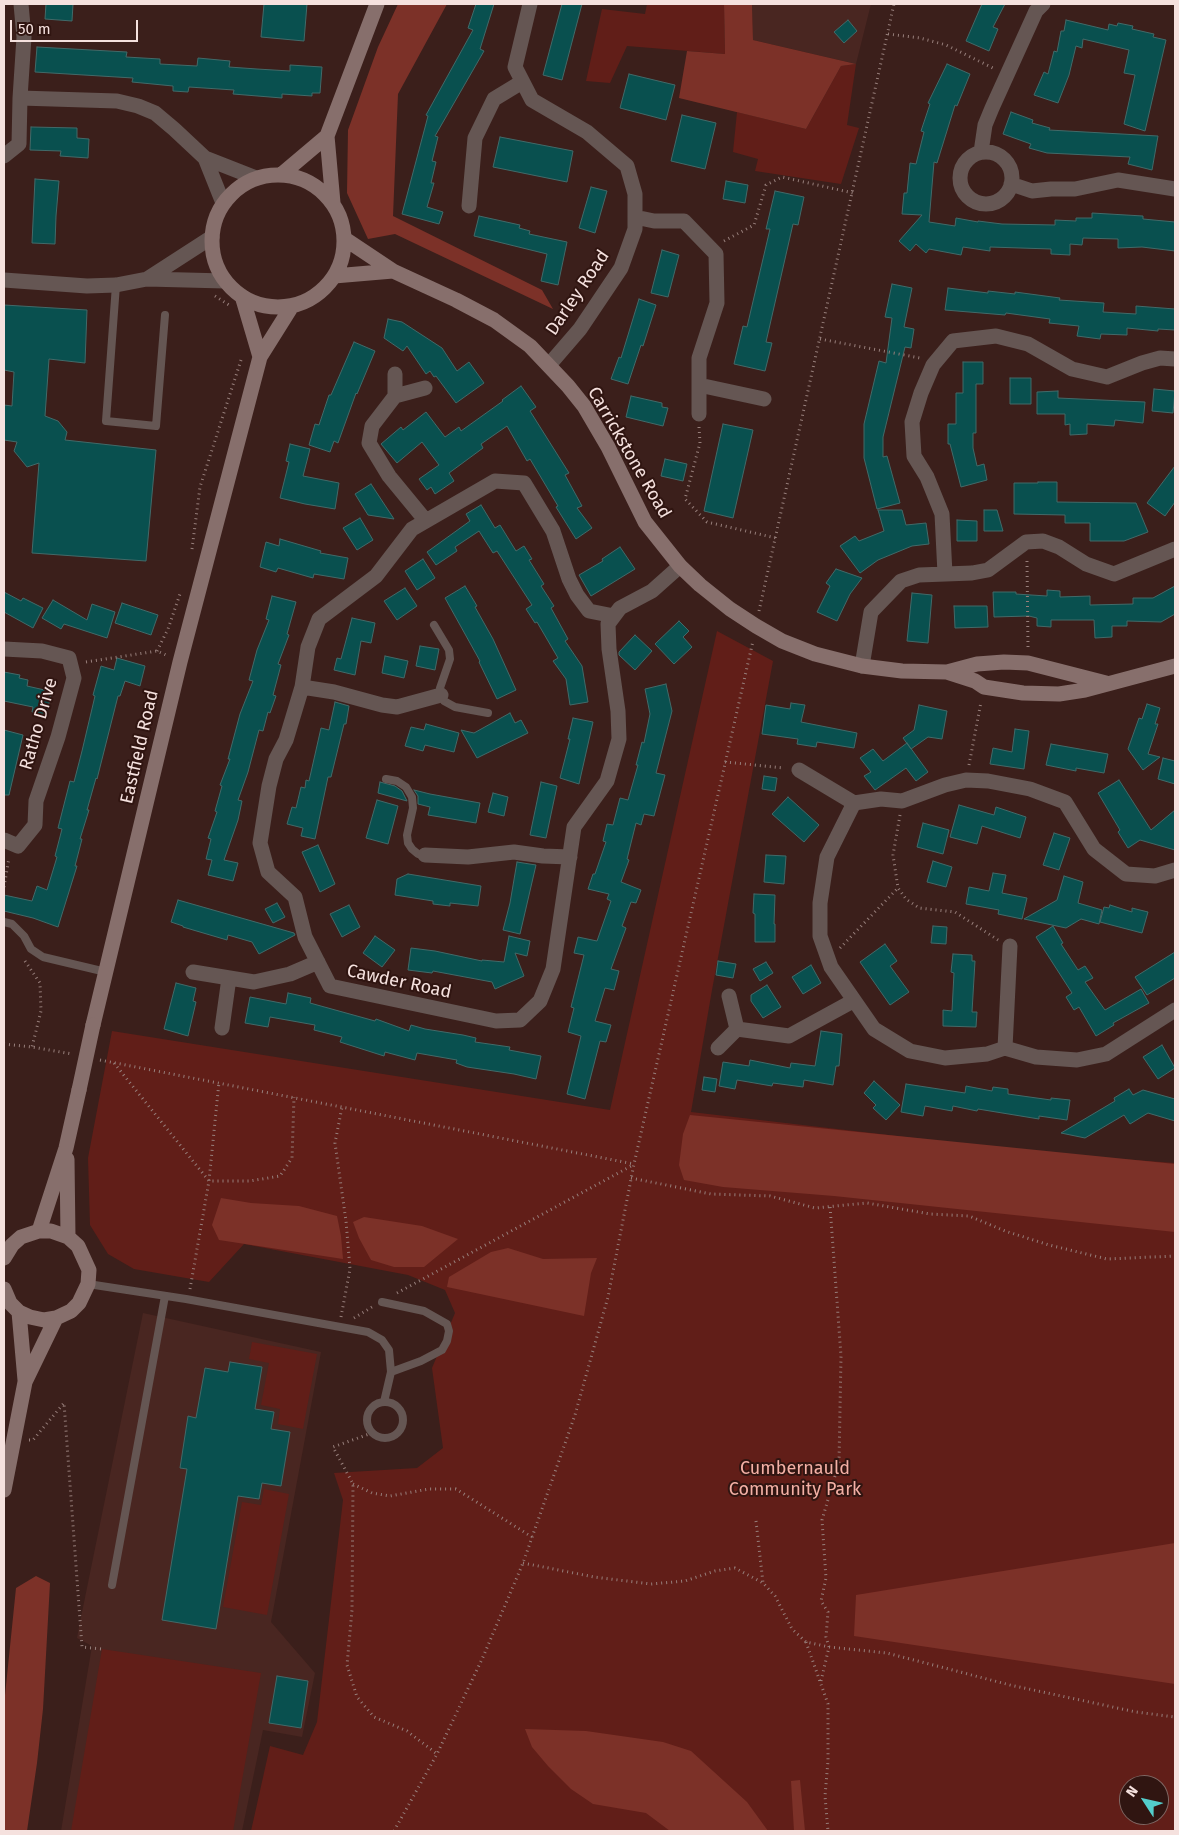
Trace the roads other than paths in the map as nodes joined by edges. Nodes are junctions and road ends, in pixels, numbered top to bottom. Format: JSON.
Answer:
{"nodes":[{"id":1,"x":21,"y":4,"type":"edge"},
{"id":2,"x":377,"y":4,"type":"edge"},
{"id":3,"x":530,"y":4,"type":"edge"},
{"id":4,"x":1043,"y":4,"type":"edge"},
{"id":5,"x":522,"y":82,"type":"junction"},
{"id":6,"x":20,"y":98,"type":"junction"},
{"id":7,"x":327,"y":136,"type":"junction"},
{"id":8,"x":981,"y":152,"type":"junction"},
{"id":9,"x":4,"y":156,"type":"edge"},
{"id":10,"x":205,"y":158,"type":"junction"},
{"id":11,"x":282,"y":174,"type":"junction"},
{"id":12,"x":256,"y":178,"type":"junction"},
{"id":13,"x":1011,"y":184,"type":"junction"},
{"id":14,"x":1175,"y":189,"type":"edge"},
{"id":15,"x":224,"y":203,"type":"junction"},
{"id":16,"x":333,"y":203,"type":"junction"},
{"id":17,"x":469,"y":206,"type":"dead end"},
{"id":18,"x":634,"y":217,"type":"junction"},
{"id":19,"x":212,"y":237,"type":"junction"},
{"id":20,"x":345,"y":239,"type":"junction"},
{"id":21,"x":393,"y":271,"type":"junction"},
{"id":22,"x":334,"y":276,"type":"junction"},
{"id":23,"x":148,"y":278,"type":"junction"},
{"id":24,"x":4,"y":280,"type":"edge"},
{"id":25,"x":225,"y":281,"type":"junction"},
{"id":26,"x":116,"y":285,"type":"junction"},
{"id":27,"x":239,"y":303,"type":"junction"},
{"id":28,"x":292,"y":306,"type":"junction"},
{"id":29,"x":165,"y":315,"type":"dead end"},
{"id":30,"x":260,"y":357,"type":"junction"},
{"id":31,"x":1175,"y":359,"type":"edge"},
{"id":32,"x":549,"y":366,"type":"junction"},
{"id":33,"x":395,"y":374,"type":"dead end"},
{"id":34,"x":699,"y":385,"type":"junction"},
{"id":35,"x":425,"y":388,"type":"dead end"},
{"id":36,"x":395,"y":396,"type":"junction"},
{"id":37,"x":764,"y":399,"type":"dead end"},
{"id":38,"x":699,"y":414,"type":"road end"},
{"id":39,"x":426,"y":521,"type":"junction"},
{"id":40,"x":1175,"y":548,"type":"edge"},
{"id":41,"x":680,"y":566,"type":"junction"},
{"id":42,"x":945,"y":574,"type":"junction"},
{"id":43,"x":614,"y":616,"type":"junction"},
{"id":44,"x":434,"y":625,"type":"dead end"},
{"id":45,"x":4,"y":648,"type":"edge"},
{"id":46,"x":862,"y":666,"type":"junction"},
{"id":47,"x":1175,"y":666,"type":"edge"},
{"id":48,"x":947,"y":672,"type":"junction"},
{"id":49,"x":1106,"y":683,"type":"junction"},
{"id":50,"x":302,"y":687,"type":"junction"},
{"id":51,"x":441,"y":695,"type":"junction"},
{"id":52,"x":488,"y":713,"type":"dead end"},
{"id":53,"x":799,"y":770,"type":"road end"},
{"id":54,"x":386,"y":779,"type":"dead end"},
{"id":55,"x":854,"y":803,"type":"junction"},
{"id":56,"x":8,"y":842,"type":"edge"},
{"id":57,"x":425,"y":855,"type":"joint"},
{"id":58,"x":570,"y":857,"type":"junction"},
{"id":59,"x":1175,"y":870,"type":"edge"},
{"id":60,"x":4,"y":922,"type":"edge"},
{"id":61,"x":1010,"y":946,"type":"road end"},
{"id":62,"x":318,"y":962,"type":"junction"},
{"id":63,"x":106,"y":972,"type":"junction"},
{"id":64,"x":193,"y":972,"type":"dead end"},
{"id":65,"x":229,"y":978,"type":"junction"},
{"id":66,"x":729,"y":996,"type":"dead end"},
{"id":67,"x":853,"y":1001,"type":"junction"},
{"id":68,"x":1175,"y":1010,"type":"edge"},
{"id":69,"x":222,"y":1028,"type":"dead end"},
{"id":70,"x":737,"y":1029,"type":"junction"},
{"id":71,"x":718,"y":1048,"type":"dead end"},
{"id":72,"x":1005,"y":1048,"type":"junction"},
{"id":73,"x":66,"y":1148,"type":"junction"},
{"id":74,"x":39,"y":1231,"type":"junction"},
{"id":75,"x":68,"y":1237,"type":"junction"},
{"id":76,"x":4,"y":1258,"type":"edge"},
{"id":77,"x":88,"y":1284,"type":"junction"},
{"id":78,"x":4,"y":1289,"type":"edge"},
{"id":79,"x":165,"y":1296,"type":"junction"},
{"id":80,"x":382,"y":1302,"type":"road end"},
{"id":81,"x":19,"y":1312,"type":"junction"},
{"id":82,"x":56,"y":1318,"type":"junction"},
{"id":83,"x":391,"y":1372,"type":"junction"},
{"id":84,"x":25,"y":1382,"type":"junction"},
{"id":85,"x":384,"y":1402,"type":"junction"},
{"id":86,"x":4,"y":1490,"type":"edge"},
{"id":87,"x":112,"y":1585,"type":"dead end"}],
"edges":[{"from":1,"to":6,"type":"street"},
{"from":2,"to":7,"type":"street"},
{"from":3,"to":5,"type":"street","name":"Darley Road"},
{"from":4,"to":8,"type":"street"},
{"from":5,"to":17,"type":"street"},
{"from":5,"to":18,"type":"street","name":"Darley Road"},
{"from":6,"to":9,"type":"street"},
{"from":6,"to":10,"type":"street"},
{"from":7,"to":11,"type":"street"},
{"from":7,"to":16,"type":"street"},
{"from":8,"to":13,"type":"street"},
{"from":8,"to":13,"type":"street"},
{"from":10,"to":12,"type":"street"},
{"from":10,"to":15,"type":"street"},
{"from":11,"to":12,"type":"street"},
{"from":11,"to":16,"type":"street"},
{"from":12,"to":15,"type":"street"},
{"from":13,"to":14,"type":"street"},
{"from":15,"to":19,"type":"street"},
{"from":16,"to":20,"type":"street"},
{"from":18,"to":32,"type":"street","name":"Darley Road"},
{"from":18,"to":34,"type":"street"},
{"from":19,"to":23,"type":"street"},
{"from":19,"to":25,"type":"street"},
{"from":20,"to":21,"type":"street","name":"Carrickstone Road"},
{"from":20,"to":22,"type":"street"},
{"from":21,"to":22,"type":"street","name":"Carrickstone Road"},
{"from":21,"to":32,"type":"street","name":"Carrickstone Road"},
{"from":22,"to":28,"type":"street"},
{"from":23,"to":25,"type":"street"},
{"from":23,"to":26,"type":"street"},
{"from":24,"to":26,"type":"street"},
{"from":25,"to":27,"type":"street"},
{"from":26,"to":29,"type":"lane"},
{"from":27,"to":28,"type":"street"},
{"from":27,"to":30,"type":"street"},
{"from":28,"to":30,"type":"street","name":"Eastfield Road"},
{"from":30,"to":63,"type":"street","name":"Eastfield Road"},
{"from":31,"to":42,"type":"street"},
{"from":32,"to":41,"type":"street","name":"Carrickstone Road"},
{"from":33,"to":36,"type":"street"},
{"from":34,"to":37,"type":"street"},
{"from":34,"to":38,"type":"street"},
{"from":35,"to":36,"type":"street"},
{"from":36,"to":39,"type":"street"},
{"from":39,"to":43,"type":"street","name":"Cawder Road"},
{"from":39,"to":50,"type":"street","name":"Cawder Road"},
{"from":40,"to":42,"type":"street"},
{"from":41,"to":43,"type":"street"},
{"from":41,"to":46,"type":"street","name":"Carrickstone Road"},
{"from":42,"to":46,"type":"street"},
{"from":43,"to":58,"type":"street","name":"Cawder Road"},
{"from":44,"to":51,"type":"lane"},
{"from":45,"to":56,"type":"street","name":"Ratho Drive"},
{"from":46,"to":48,"type":"street","name":"Carrickstone Road"},
{"from":47,"to":49,"type":"street","name":"Carrickstone Road"},
{"from":48,"to":49,"type":"street","name":"Carrickstone Road"},
{"from":48,"to":49,"type":"street","name":"Carrickstone Road"},
{"from":50,"to":51,"type":"street"},
{"from":50,"to":62,"type":"street","name":"Cawder Road"},
{"from":51,"to":52,"type":"lane"},
{"from":53,"to":55,"type":"street"},
{"from":54,"to":57,"type":"lane"},
{"from":55,"to":59,"type":"street"},
{"from":55,"to":67,"type":"street"},
{"from":57,"to":58,"type":"street"},
{"from":58,"to":62,"type":"street","name":"Cawder Road"},
{"from":60,"to":63,"type":"lane"},
{"from":61,"to":72,"type":"street"},
{"from":62,"to":65,"type":"street"},
{"from":63,"to":73,"type":"street","name":"Eastfield Road","bridge":true},
{"from":64,"to":65,"type":"street"},
{"from":65,"to":69,"type":"street"},
{"from":66,"to":70,"type":"street"},
{"from":67,"to":70,"type":"street"},
{"from":67,"to":72,"type":"street"},
{"from":68,"to":72,"type":"street"},
{"from":70,"to":71,"type":"street"},
{"from":73,"to":74,"type":"street","name":"Eastfield Road"},
{"from":73,"to":75,"type":"street","name":"Eastfield Road"},
{"from":74,"to":75,"type":"street"},
{"from":74,"to":76,"type":"street"},
{"from":75,"to":77,"type":"street"},
{"from":77,"to":79,"type":"lane"},
{"from":77,"to":82,"type":"street"},
{"from":78,"to":81,"type":"street"},
{"from":79,"to":83,"type":"lane"},
{"from":79,"to":87,"type":"lane"},
{"from":80,"to":83,"type":"lane"},
{"from":81,"to":82,"type":"street"},
{"from":81,"to":84,"type":"street"},
{"from":82,"to":84,"type":"street"},
{"from":83,"to":85,"type":"lane"},
{"from":84,"to":86,"type":"street"},
{"from":85,"to":85,"type":"lane"}]}
